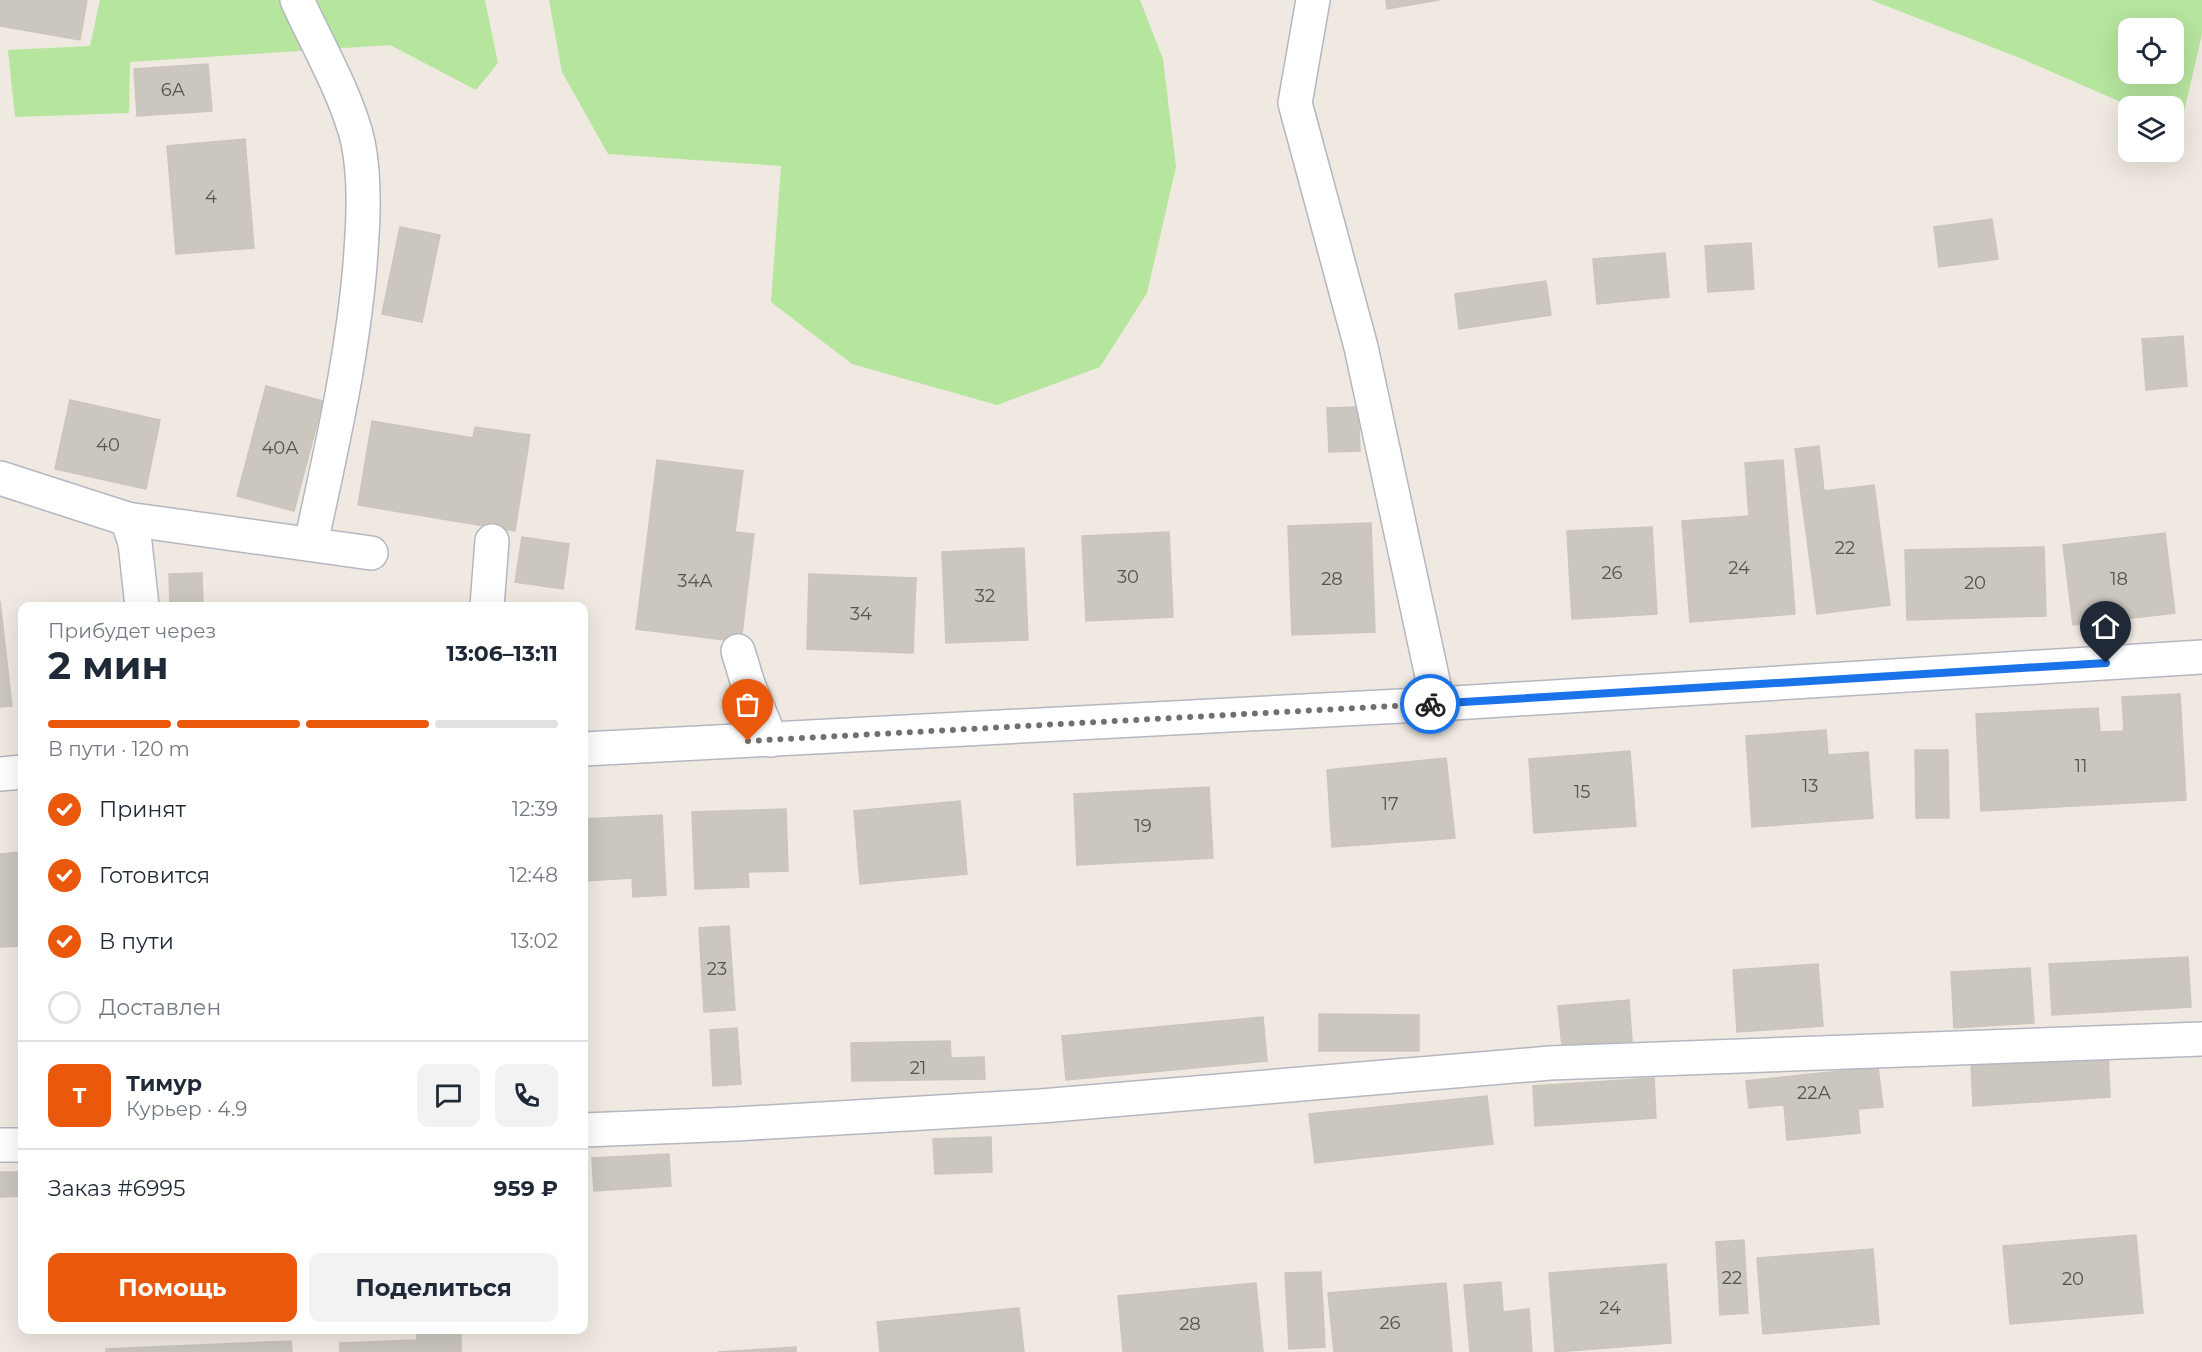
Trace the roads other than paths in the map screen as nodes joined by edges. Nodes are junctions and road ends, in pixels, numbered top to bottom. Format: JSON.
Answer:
{"nodes":[{"id":1,"x":297,"y":0,"type":"edge"},
{"id":2,"x":1313,"y":0,"type":"edge"},
{"id":3,"x":0,"y":478,"type":"edge"},
{"id":4,"x":127,"y":519,"type":"junction"},
{"id":5,"x":492,"y":541,"type":"dead end"},
{"id":6,"x":311,"y":543,"type":"junction"},
{"id":7,"x":371,"y":553,"type":"dead end"},
{"id":8,"x":142,"y":602,"type":"edge"},
{"id":9,"x":487,"y":602,"type":"edge"},
{"id":10,"x":738,"y":651,"type":"dead end"},
{"id":11,"x":2202,"y":657,"type":"edge"},
{"id":12,"x":1438,"y":704,"type":"junction"},
{"id":13,"x":771,"y":740,"type":"junction"},
{"id":14,"x":588,"y":749,"type":"edge"},
{"id":15,"x":18,"y":772,"type":"edge"},
{"id":16,"x":0,"y":774,"type":"edge"},
{"id":17,"x":2202,"y":1039,"type":"edge"},
{"id":18,"x":588,"y":1130,"type":"edge"},
{"id":19,"x":0,"y":1145,"type":"edge"},
{"id":20,"x":18,"y":1145,"type":"edge"}],
"edges":[{"from":1,"to":6,"type":"street"},
{"from":2,"to":12,"type":"street"},
{"from":3,"to":4,"type":"street"},
{"from":4,"to":6,"type":"street"},
{"from":4,"to":8,"type":"street"},
{"from":5,"to":9,"type":"street"},
{"from":6,"to":7,"type":"street"},
{"from":10,"to":13,"type":"street"},
{"from":11,"to":12,"type":"street"},
{"from":12,"to":13,"type":"street"},
{"from":13,"to":14,"type":"street"},
{"from":15,"to":16,"type":"street"},
{"from":17,"to":18,"type":"street"},
{"from":19,"to":20,"type":"street"}]}
